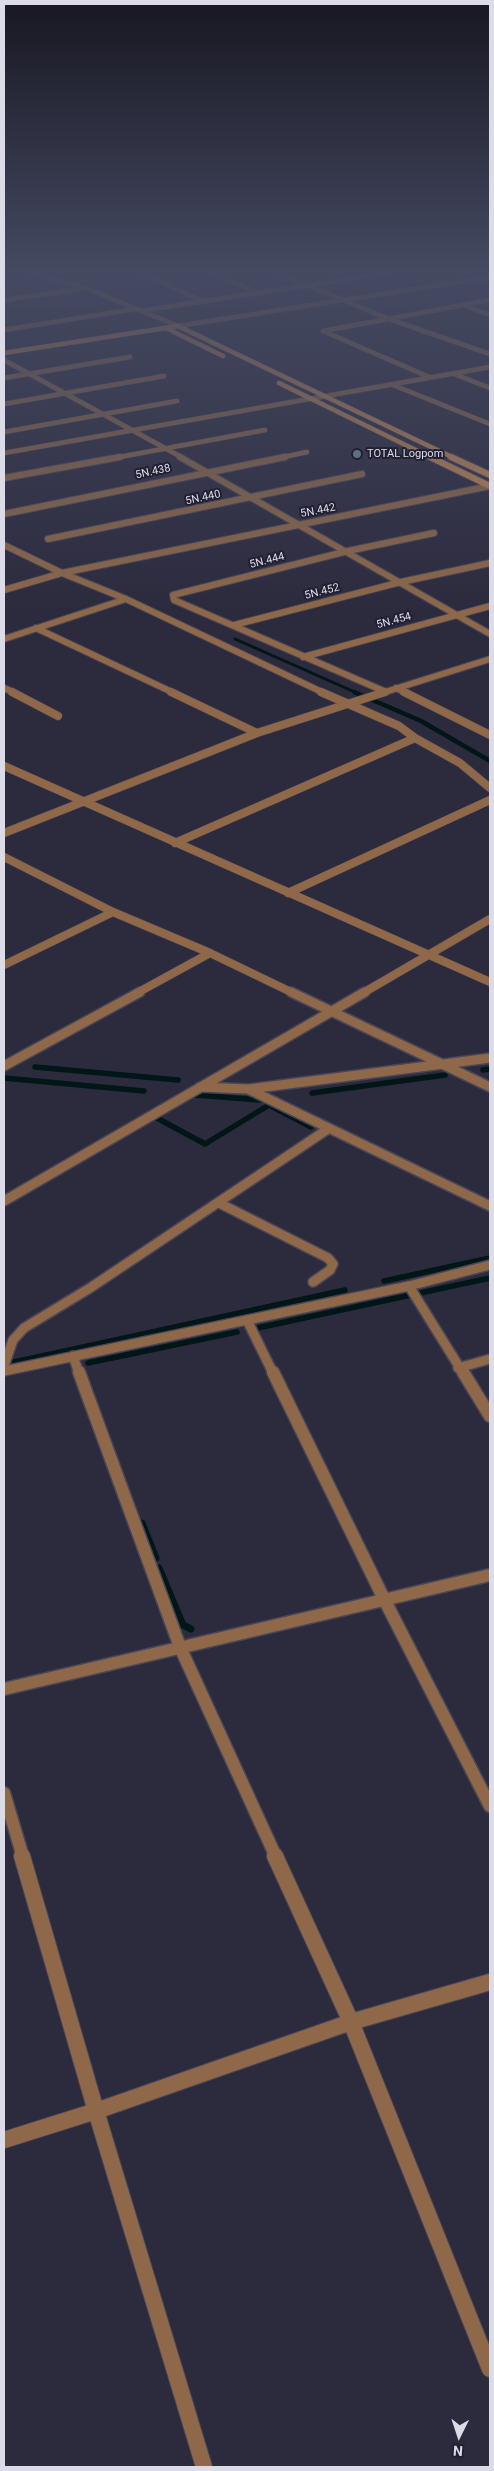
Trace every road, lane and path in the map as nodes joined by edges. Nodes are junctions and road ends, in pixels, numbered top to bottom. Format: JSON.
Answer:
{"nodes":[{"id":1,"x":58,"y":387,"type":"edge"},
{"id":2,"x":100,"y":387,"type":"edge"},
{"id":3,"x":289,"y":387,"type":"edge"},
{"id":4,"x":305,"y":387,"type":"edge"},
{"id":5,"x":376,"y":387,"type":"edge"},
{"id":6,"x":400,"y":387,"type":"edge"},
{"id":7,"x":68,"y":393,"type":"junction"},
{"id":8,"x":326,"y":398,"type":"junction"},
{"id":9,"x":313,"y":400,"type":"junction"},
{"id":10,"x":177,"y":401,"type":"dead end"},
{"id":11,"x":4,"y":404,"type":"edge"},
{"id":12,"x":106,"y":414,"type":"junction"},
{"id":13,"x":490,"y":424,"type":"edge"},
{"id":14,"x":134,"y":430,"type":"junction"},
{"id":15,"x":265,"y":430,"type":"dead end"},
{"id":16,"x":4,"y":432,"type":"edge"},
{"id":17,"x":164,"y":448,"type":"junction"},
{"id":18,"x":307,"y":452,"type":"dead end"},
{"id":19,"x":4,"y":453,"type":"edge"},
{"id":20,"x":208,"y":471,"type":"junction"},
{"id":21,"x":362,"y":474,"type":"dead end"},
{"id":22,"x":490,"y":475,"type":"edge"},
{"id":23,"x":4,"y":478,"type":"edge"},
{"id":24,"x":490,"y":486,"type":"edge"},
{"id":25,"x":252,"y":497,"type":"junction"},
{"id":26,"x":4,"y":514,"type":"edge"},
{"id":27,"x":298,"y":525,"type":"junction"},
{"id":28,"x":434,"y":533,"type":"dead end"},
{"id":29,"x":48,"y":539,"type":"dead end"},
{"id":30,"x":4,"y":545,"type":"edge"},
{"id":31,"x":348,"y":551,"type":"junction"},
{"id":32,"x":490,"y":563,"type":"edge"},
{"id":33,"x":62,"y":572,"type":"junction"},
{"id":34,"x":401,"y":582,"type":"junction"},
{"id":35,"x":4,"y":590,"type":"edge"},
{"id":36,"x":126,"y":599,"type":"junction"},
{"id":37,"x":490,"y":606,"type":"edge"},
{"id":38,"x":457,"y":614,"type":"junction"},
{"id":39,"x":234,"y":625,"type":"junction"},
{"id":40,"x":36,"y":628,"type":"junction"},
{"id":41,"x":490,"y":634,"type":"edge"},
{"id":42,"x":4,"y":639,"type":"edge"},
{"id":43,"x":303,"y":657,"type":"junction"},
{"id":44,"x":490,"y":659,"type":"edge"},
{"id":45,"x":4,"y":688,"type":"edge"},
{"id":46,"x":396,"y":688,"type":"junction"},
{"id":47,"x":386,"y":692,"type":"junction"},
{"id":48,"x":351,"y":704,"type":"junction"},
{"id":49,"x":58,"y":716,"type":"dead end"},
{"id":50,"x":490,"y":726,"type":"edge"},
{"id":51,"x":479,"y":729,"type":"junction"},
{"id":52,"x":257,"y":734,"type":"junction"},
{"id":53,"x":490,"y":735,"type":"edge"},
{"id":54,"x":415,"y":738,"type":"junction"},
{"id":55,"x":4,"y":766,"type":"edge"},
{"id":56,"x":490,"y":788,"type":"edge"},
{"id":57,"x":490,"y":800,"type":"edge"},
{"id":58,"x":85,"y":803,"type":"junction"},
{"id":59,"x":4,"y":833,"type":"edge"},
{"id":60,"x":176,"y":843,"type":"junction"},
{"id":61,"x":4,"y":857,"type":"edge"},
{"id":62,"x":288,"y":893,"type":"junction"},
{"id":63,"x":113,"y":912,"type":"junction"},
{"id":64,"x":490,"y":919,"type":"edge"},
{"id":65,"x":210,"y":953,"type":"junction"},
{"id":66,"x":429,"y":954,"type":"junction"},
{"id":67,"x":4,"y":965,"type":"edge"},
{"id":68,"x":490,"y":982,"type":"edge"},
{"id":69,"x":332,"y":1010,"type":"junction"},
{"id":70,"x":490,"y":1058,"type":"edge"},
{"id":71,"x":445,"y":1064,"type":"junction"},
{"id":72,"x":4,"y":1066,"type":"edge"},
{"id":73,"x":200,"y":1087,"type":"junction"},
{"id":74,"x":490,"y":1087,"type":"edge"},
{"id":75,"x":248,"y":1089,"type":"junction"},
{"id":76,"x":328,"y":1129,"type":"junction"},
{"id":77,"x":4,"y":1201,"type":"edge"},
{"id":78,"x":219,"y":1203,"type":"junction"},
{"id":79,"x":490,"y":1206,"type":"edge"},
{"id":80,"x":490,"y":1265,"type":"edge"},
{"id":81,"x":313,"y":1282,"type":"dead end"},
{"id":82,"x":409,"y":1286,"type":"junction"},
{"id":83,"x":247,"y":1320,"type":"junction"},
{"id":84,"x":73,"y":1356,"type":"junction"},
{"id":85,"x":490,"y":1359,"type":"edge"},
{"id":86,"x":4,"y":1366,"type":"edge"},
{"id":87,"x":458,"y":1368,"type":"junction"},
{"id":88,"x":4,"y":1371,"type":"edge"},
{"id":89,"x":490,"y":1416,"type":"edge"},
{"id":90,"x":490,"y":1575,"type":"edge"},
{"id":91,"x":384,"y":1599,"type":"junction"},
{"id":92,"x":180,"y":1647,"type":"junction"},
{"id":93,"x":4,"y":1689,"type":"edge"},
{"id":94,"x":4,"y":1793,"type":"edge"},
{"id":95,"x":490,"y":1806,"type":"edge"},
{"id":96,"x":490,"y":1982,"type":"edge"},
{"id":97,"x":351,"y":2022,"type":"junction"},
{"id":98,"x":96,"y":2111,"type":"junction"},
{"id":99,"x":4,"y":2140,"type":"edge"},
{"id":100,"x":490,"y":2370,"type":"edge"},
{"id":101,"x":204,"y":2467,"type":"edge"}],
"edges":[{"from":1,"to":7,"type":"street"},
{"from":2,"to":7,"type":"street"},
{"from":3,"to":9,"type":"main road"},
{"from":4,"to":8,"type":"main road"},
{"from":5,"to":8,"type":"street"},
{"from":6,"to":13,"type":"street"},
{"from":7,"to":11,"type":"street"},
{"from":7,"to":12,"type":"street"},
{"from":8,"to":9,"type":"street"},
{"from":8,"to":22,"type":"main road"},
{"from":9,"to":14,"type":"street"},
{"from":9,"to":24,"type":"main road"},
{"from":10,"to":12,"type":"street"},
{"from":12,"to":14,"type":"street"},
{"from":12,"to":16,"type":"street"},
{"from":14,"to":17,"type":"street"},
{"from":14,"to":19,"type":"street"},
{"from":15,"to":17,"type":"street"},
{"from":17,"to":20,"type":"street"},
{"from":17,"to":23,"type":"street"},
{"from":18,"to":20,"type":"street","name":"5N.438"},
{"from":20,"to":25,"type":"street"},
{"from":20,"to":26,"type":"street","name":"5N.438"},
{"from":21,"to":25,"type":"street","name":"5N.440"},
{"from":24,"to":27,"type":"street","name":"5N.442"},
{"from":25,"to":27,"type":"street"},
{"from":25,"to":29,"type":"street","name":"5N.440"},
{"from":27,"to":31,"type":"street"},
{"from":27,"to":33,"type":"street","name":"5N.442"},
{"from":28,"to":31,"type":"street","name":"5N.444"},
{"from":30,"to":33,"type":"street"},
{"from":31,"to":34,"type":"street"},
{"from":31,"to":39,"type":"street","name":"5N.444"},
{"from":32,"to":34,"type":"street","name":"5N.452"},
{"from":33,"to":35,"type":"street","name":"5N.442"},
{"from":33,"to":36,"type":"street"},
{"from":34,"to":38,"type":"street"},
{"from":34,"to":39,"type":"street","name":"5N.452"},
{"from":36,"to":40,"type":"street"},
{"from":36,"to":48,"type":"street"},
{"from":37,"to":38,"type":"street","name":"5N.454"},
{"from":38,"to":41,"type":"street"},
{"from":38,"to":43,"type":"street","name":"5N.454"},
{"from":39,"to":43,"type":"street"},
{"from":40,"to":42,"type":"street"},
{"from":40,"to":52,"type":"street"},
{"from":43,"to":47,"type":"street"},
{"from":44,"to":46,"type":"street"},
{"from":45,"to":49,"type":"street"},
{"from":46,"to":47,"type":"street"},
{"from":46,"to":51,"type":"street"},
{"from":47,"to":48,"type":"street"},
{"from":48,"to":52,"type":"street"},
{"from":48,"to":54,"type":"street"},
{"from":50,"to":51,"type":"street"},
{"from":51,"to":53,"type":"street"},
{"from":52,"to":58,"type":"street"},
{"from":54,"to":56,"type":"street"},
{"from":54,"to":60,"type":"street"},
{"from":55,"to":58,"type":"street"},
{"from":57,"to":62,"type":"street"},
{"from":58,"to":59,"type":"street"},
{"from":58,"to":60,"type":"street"},
{"from":60,"to":62,"type":"street"},
{"from":61,"to":63,"type":"street"},
{"from":62,"to":66,"type":"street"},
{"from":63,"to":65,"type":"street"},
{"from":63,"to":67,"type":"street"},
{"from":64,"to":66,"type":"street"},
{"from":65,"to":69,"type":"street"},
{"from":65,"to":72,"type":"street"},
{"from":66,"to":68,"type":"street"},
{"from":66,"to":69,"type":"street"},
{"from":69,"to":71,"type":"street"},
{"from":69,"to":73,"type":"street"},
{"from":70,"to":71,"type":"street"},
{"from":71,"to":74,"type":"street"},
{"from":71,"to":75,"type":"street"},
{"from":73,"to":75,"type":"street"},
{"from":73,"to":77,"type":"street"},
{"from":75,"to":76,"type":"street"},
{"from":76,"to":78,"type":"street"},
{"from":76,"to":79,"type":"street"},
{"from":78,"to":81,"type":"street"},
{"from":78,"to":86,"type":"street"},
{"from":80,"to":82,"type":"street"},
{"from":82,"to":83,"type":"street"},
{"from":82,"to":87,"type":"street"},
{"from":83,"to":84,"type":"street"},
{"from":83,"to":91,"type":"street"},
{"from":84,"to":88,"type":"street"},
{"from":84,"to":92,"type":"street"},
{"from":85,"to":87,"type":"street"},
{"from":87,"to":89,"type":"street"},
{"from":90,"to":91,"type":"street"},
{"from":91,"to":92,"type":"street"},
{"from":91,"to":95,"type":"street"},
{"from":92,"to":93,"type":"street"},
{"from":92,"to":97,"type":"street"},
{"from":94,"to":98,"type":"street"},
{"from":96,"to":97,"type":"street"},
{"from":97,"to":98,"type":"street"},
{"from":97,"to":100,"type":"street"},
{"from":98,"to":99,"type":"street"},
{"from":98,"to":101,"type":"street"}]}
